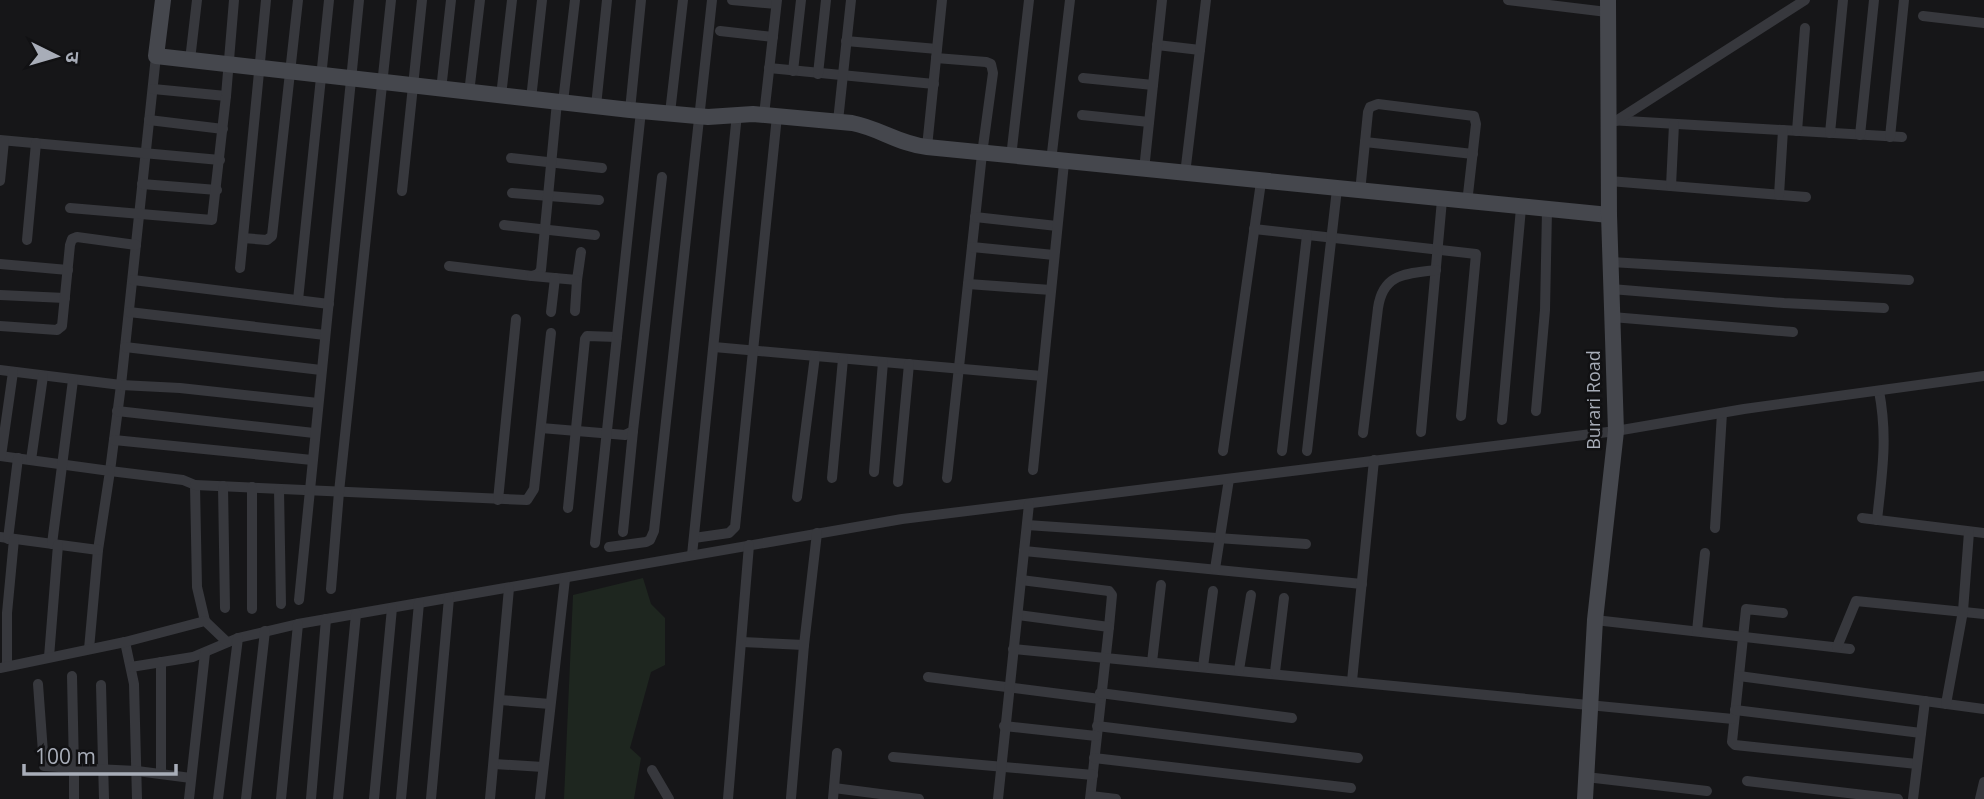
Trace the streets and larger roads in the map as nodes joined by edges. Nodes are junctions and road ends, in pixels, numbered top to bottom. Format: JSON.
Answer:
{"nodes":[{"id":1,"x":163,"y":0,"type":"edge"},
{"id":2,"x":197,"y":0,"type":"edge"},
{"id":3,"x":234,"y":0,"type":"edge"},
{"id":4,"x":266,"y":0,"type":"edge"},
{"id":5,"x":298,"y":0,"type":"edge"},
{"id":6,"x":329,"y":0,"type":"edge"},
{"id":7,"x":359,"y":0,"type":"edge"},
{"id":8,"x":391,"y":0,"type":"edge"},
{"id":9,"x":422,"y":0,"type":"edge"},
{"id":10,"x":451,"y":0,"type":"edge"},
{"id":11,"x":480,"y":0,"type":"edge"},
{"id":12,"x":512,"y":0,"type":"edge"},
{"id":13,"x":542,"y":0,"type":"edge"},
{"id":14,"x":575,"y":0,"type":"edge"},
{"id":15,"x":607,"y":0,"type":"edge"},
{"id":16,"x":641,"y":0,"type":"edge"},
{"id":17,"x":683,"y":0,"type":"edge"},
{"id":18,"x":712,"y":0,"type":"edge"},
{"id":19,"x":732,"y":0,"type":"edge"},
{"id":20,"x":801,"y":0,"type":"edge"},
{"id":21,"x":826,"y":0,"type":"edge"},
{"id":22,"x":851,"y":0,"type":"edge"},
{"id":23,"x":942,"y":0,"type":"edge"},
{"id":24,"x":1029,"y":0,"type":"edge"},
{"id":25,"x":1070,"y":0,"type":"edge"},
{"id":26,"x":1162,"y":0,"type":"edge"},
{"id":27,"x":1206,"y":0,"type":"edge"},
{"id":28,"x":1508,"y":0,"type":"edge"},
{"id":29,"x":1804,"y":0,"type":"edge"},
{"id":30,"x":1843,"y":0,"type":"edge"},
{"id":31,"x":1874,"y":0,"type":"edge"},
{"id":32,"x":1904,"y":0,"type":"edge"},
{"id":33,"x":777,"y":2,"type":"edge"},
{"id":34,"x":1607,"y":6,"type":"edge"},
{"id":35,"x":1923,"y":16,"type":"dead end"},
{"id":36,"x":1984,"y":23,"type":"edge"},
{"id":37,"x":1805,"y":28,"type":"dead end"},
{"id":38,"x":720,"y":31,"type":"dead end"},
{"id":39,"x":773,"y":37,"type":"junction"},
{"id":40,"x":846,"y":41,"type":"junction"},
{"id":41,"x":1157,"y":45,"type":"junction"},
{"id":42,"x":1200,"y":50,"type":"junction"},
{"id":43,"x":937,"y":53,"type":"junction"},
{"id":44,"x":156,"y":56,"type":"junction"},
{"id":45,"x":190,"y":60,"type":"junction"},
{"id":46,"x":228,"y":65,"type":"junction"},
{"id":47,"x":259,"y":67,"type":"junction"},
{"id":48,"x":769,"y":68,"type":"junction"},
{"id":49,"x":291,"y":71,"type":"junction"},
{"id":50,"x":793,"y":71,"type":"junction"},
{"id":51,"x":320,"y":74,"type":"junction"},
{"id":52,"x":818,"y":74,"type":"junction"},
{"id":53,"x":350,"y":77,"type":"junction"},
{"id":54,"x":842,"y":77,"type":"junction"},
{"id":55,"x":1083,"y":78,"type":"dead end"},
{"id":56,"x":382,"y":82,"type":"junction"},
{"id":57,"x":934,"y":84,"type":"junction"},
{"id":58,"x":1153,"y":85,"type":"junction"},
{"id":59,"x":412,"y":86,"type":"junction"},
{"id":60,"x":153,"y":89,"type":"junction"},
{"id":61,"x":441,"y":90,"type":"junction"},
{"id":62,"x":469,"y":93,"type":"junction"},
{"id":63,"x":226,"y":96,"type":"junction"},
{"id":64,"x":501,"y":96,"type":"junction"},
{"id":65,"x":531,"y":99,"type":"junction"},
{"id":66,"x":560,"y":102,"type":"junction"},
{"id":67,"x":596,"y":106,"type":"junction"},
{"id":68,"x":635,"y":110,"type":"junction"},
{"id":69,"x":670,"y":113,"type":"junction"},
{"id":70,"x":737,"y":114,"type":"junction"},
{"id":71,"x":771,"y":115,"type":"junction"},
{"id":72,"x":703,"y":116,"type":"junction"},
{"id":73,"x":1082,"y":116,"type":"dead end"},
{"id":74,"x":149,"y":120,"type":"junction"},
{"id":75,"x":1612,"y":120,"type":"junction"},
{"id":76,"x":838,"y":121,"type":"junction"},
{"id":77,"x":1149,"y":122,"type":"junction"},
{"id":78,"x":1674,"y":124,"type":"junction"},
{"id":79,"x":223,"y":129,"type":"junction"},
{"id":80,"x":1783,"y":130,"type":"junction"},
{"id":81,"x":1797,"y":131,"type":"junction"},
{"id":82,"x":1830,"y":133,"type":"junction"},
{"id":83,"x":1860,"y":135,"type":"junction"},
{"id":84,"x":1890,"y":136,"type":"junction"},
{"id":85,"x":1902,"y":137,"type":"dead end"},
{"id":86,"x":2,"y":141,"type":"edge"},
{"id":87,"x":1365,"y":142,"type":"junction"},
{"id":88,"x":36,"y":143,"type":"junction"},
{"id":89,"x":927,"y":148,"type":"junction"},
{"id":90,"x":146,"y":153,"type":"junction"},
{"id":91,"x":982,"y":154,"type":"junction"},
{"id":92,"x":1473,"y":154,"type":"junction"},
{"id":93,"x":1011,"y":157,"type":"junction"},
{"id":94,"x":511,"y":158,"type":"dead end"},
{"id":95,"x":220,"y":160,"type":"junction"},
{"id":96,"x":551,"y":162,"type":"junction"},
{"id":97,"x":1057,"y":162,"type":"junction"},
{"id":98,"x":602,"y":168,"type":"dead end"},
{"id":99,"x":1143,"y":170,"type":"junction"},
{"id":100,"x":1185,"y":174,"type":"junction"},
{"id":101,"x":662,"y":177,"type":"dead end"},
{"id":102,"x":0,"y":181,"type":"edge"},
{"id":103,"x":1261,"y":181,"type":"junction"},
{"id":104,"x":1609,"y":181,"type":"junction"},
{"id":105,"x":142,"y":184,"type":"junction"},
{"id":106,"x":1671,"y":186,"type":"junction"},
{"id":107,"x":1337,"y":189,"type":"junction"},
{"id":108,"x":217,"y":190,"type":"junction"},
{"id":109,"x":402,"y":191,"type":"dead end"},
{"id":110,"x":1360,"y":192,"type":"junction"},
{"id":111,"x":512,"y":193,"type":"dead end"},
{"id":112,"x":1779,"y":195,"type":"junction"},
{"id":113,"x":548,"y":197,"type":"junction"},
{"id":114,"x":1806,"y":197,"type":"dead end"},
{"id":115,"x":599,"y":200,"type":"dead end"},
{"id":116,"x":1442,"y":200,"type":"junction"},
{"id":117,"x":1467,"y":203,"type":"junction"},
{"id":118,"x":71,"y":208,"type":"dead end"},
{"id":119,"x":1521,"y":208,"type":"junction"},
{"id":120,"x":1547,"y":210,"type":"junction"},
{"id":121,"x":139,"y":215,"type":"junction"},
{"id":122,"x":1609,"y":215,"type":"junction"},
{"id":123,"x":975,"y":217,"type":"junction"},
{"id":124,"x":504,"y":226,"type":"dead end"},
{"id":125,"x":1057,"y":226,"type":"junction"},
{"id":126,"x":1254,"y":229,"type":"junction"},
{"id":127,"x":545,"y":230,"type":"junction"},
{"id":128,"x":595,"y":235,"type":"dead end"},
{"id":129,"x":1307,"y":235,"type":"junction"},
{"id":130,"x":243,"y":239,"type":"junction"},
{"id":131,"x":1331,"y":239,"type":"junction"},
{"id":132,"x":27,"y":240,"type":"dead end"},
{"id":133,"x":136,"y":245,"type":"junction"},
{"id":134,"x":972,"y":247,"type":"junction"},
{"id":135,"x":1437,"y":250,"type":"junction"},
{"id":136,"x":581,"y":252,"type":"dead end"},
{"id":137,"x":1054,"y":256,"type":"junction"},
{"id":138,"x":1611,"y":262,"type":"junction"},
{"id":139,"x":0,"y":264,"type":"edge"},
{"id":140,"x":449,"y":267,"type":"dead end"},
{"id":141,"x":240,"y":268,"type":"dead end"},
{"id":142,"x":68,"y":270,"type":"junction"},
{"id":143,"x":1436,"y":270,"type":"junction"},
{"id":144,"x":533,"y":276,"type":"junction"},
{"id":145,"x":555,"y":278,"type":"junction"},
{"id":146,"x":133,"y":280,"type":"junction"},
{"id":147,"x":577,"y":280,"type":"junction"},
{"id":148,"x":1909,"y":280,"type":"dead end"},
{"id":149,"x":968,"y":284,"type":"junction"},
{"id":150,"x":1611,"y":289,"type":"junction"},
{"id":151,"x":1051,"y":290,"type":"junction"},
{"id":152,"x":0,"y":295,"type":"edge"},
{"id":153,"x":65,"y":298,"type":"junction"},
{"id":154,"x":298,"y":300,"type":"junction"},
{"id":155,"x":329,"y":304,"type":"junction"},
{"id":156,"x":1884,"y":308,"type":"dead end"},
{"id":157,"x":575,"y":310,"type":"dead end"},
{"id":158,"x":129,"y":312,"type":"junction"},
{"id":159,"x":551,"y":312,"type":"dead end"},
{"id":160,"x":1612,"y":317,"type":"junction"},
{"id":161,"x":516,"y":319,"type":"dead end"},
{"id":162,"x":0,"y":326,"type":"edge"},
{"id":163,"x":1793,"y":332,"type":"dead end"},
{"id":164,"x":551,"y":333,"type":"dead end"},
{"id":165,"x":325,"y":335,"type":"junction"},
{"id":166,"x":617,"y":337,"type":"junction"},
{"id":167,"x":125,"y":347,"type":"junction"},
{"id":168,"x":714,"y":347,"type":"junction"},
{"id":169,"x":754,"y":351,"type":"junction"},
{"id":170,"x":815,"y":356,"type":"junction"},
{"id":171,"x":844,"y":359,"type":"junction"},
{"id":172,"x":883,"y":362,"type":"junction"},
{"id":173,"x":909,"y":365,"type":"junction"},
{"id":174,"x":960,"y":369,"type":"junction"},
{"id":175,"x":0,"y":370,"type":"edge"},
{"id":176,"x":321,"y":370,"type":"junction"},
{"id":177,"x":13,"y":372,"type":"junction"},
{"id":178,"x":43,"y":376,"type":"junction"},
{"id":179,"x":1042,"y":376,"type":"junction"},
{"id":180,"x":1984,"y":376,"type":"edge"},
{"id":181,"x":73,"y":380,"type":"junction"},
{"id":182,"x":121,"y":385,"type":"junction"},
{"id":183,"x":1879,"y":391,"type":"junction"},
{"id":184,"x":318,"y":403,"type":"junction"},
{"id":185,"x":117,"y":411,"type":"junction"},
{"id":186,"x":1536,"y":411,"type":"dead end"},
{"id":187,"x":1722,"y":413,"type":"junction"},
{"id":188,"x":1461,"y":416,"type":"dead end"},
{"id":189,"x":1502,"y":420,"type":"dead end"},
{"id":190,"x":1616,"y":423,"type":"junction"},
{"id":191,"x":541,"y":428,"type":"junction"},
{"id":192,"x":575,"y":430,"type":"junction"},
{"id":193,"x":633,"y":431,"type":"junction"},
{"id":194,"x":1421,"y":432,"type":"dead end"},
{"id":195,"x":314,"y":433,"type":"junction"},
{"id":196,"x":607,"y":433,"type":"junction"},
{"id":197,"x":1363,"y":433,"type":"dead end"},
{"id":198,"x":114,"y":440,"type":"junction"},
{"id":199,"x":1223,"y":451,"type":"dead end"},
{"id":200,"x":1282,"y":451,"type":"dead end"},
{"id":201,"x":1307,"y":451,"type":"dead end"},
{"id":202,"x":1,"y":456,"type":"edge"},
{"id":203,"x":18,"y":458,"type":"junction"},
{"id":204,"x":31,"y":460,"type":"junction"},
{"id":205,"x":312,"y":460,"type":"junction"},
{"id":206,"x":1374,"y":460,"type":"junction"},
{"id":207,"x":62,"y":465,"type":"junction"},
{"id":208,"x":1033,"y":470,"type":"dead end"},
{"id":209,"x":110,"y":471,"type":"junction"},
{"id":210,"x":874,"y":472,"type":"dead end"},
{"id":211,"x":832,"y":478,"type":"dead end"},
{"id":212,"x":947,"y":478,"type":"dead end"},
{"id":213,"x":1229,"y":480,"type":"junction"},
{"id":214,"x":898,"y":482,"type":"dead end"},
{"id":215,"x":195,"y":485,"type":"junction"},
{"id":216,"x":223,"y":486,"type":"junction"},
{"id":217,"x":252,"y":487,"type":"junction"},
{"id":218,"x":279,"y":489,"type":"junction"},
{"id":219,"x":309,"y":490,"type":"junction"},
{"id":220,"x":339,"y":492,"type":"junction"},
{"id":221,"x":797,"y":497,"type":"dead end"},
{"id":222,"x":498,"y":500,"type":"junction"},
{"id":223,"x":1029,"y":504,"type":"junction"},
{"id":224,"x":568,"y":509,"type":"dead end"},
{"id":225,"x":1862,"y":519,"type":"dead end"},
{"id":226,"x":1877,"y":520,"type":"junction"},
{"id":227,"x":1027,"y":525,"type":"junction"},
{"id":228,"x":1715,"y":528,"type":"dead end"},
{"id":229,"x":624,"y":532,"type":"dead end"},
{"id":230,"x":1969,"y":532,"type":"junction"},
{"id":231,"x":817,"y":533,"type":"junction"},
{"id":232,"x":1984,"y":533,"type":"edge"},
{"id":233,"x":1220,"y":537,"type":"junction"},
{"id":234,"x":7,"y":538,"type":"edge"},
{"id":235,"x":595,"y":543,"type":"dead end"},
{"id":236,"x":1306,"y":544,"type":"dead end"},
{"id":237,"x":55,"y":545,"type":"junction"},
{"id":238,"x":749,"y":545,"type":"junction"},
{"id":239,"x":693,"y":546,"type":"junction"},
{"id":240,"x":609,"y":547,"type":"dead end"},
{"id":241,"x":98,"y":550,"type":"junction"},
{"id":242,"x":1024,"y":551,"type":"junction"},
{"id":243,"x":1705,"y":553,"type":"dead end"},
{"id":244,"x":1215,"y":569,"type":"junction"},
{"id":245,"x":5,"y":570,"type":"edge"},
{"id":246,"x":565,"y":579,"type":"junction"},
{"id":247,"x":1021,"y":580,"type":"junction"},
{"id":248,"x":1362,"y":584,"type":"junction"},
{"id":249,"x":1161,"y":586,"type":"dead end"},
{"id":250,"x":509,"y":588,"type":"junction"},
{"id":251,"x":331,"y":589,"type":"dead end"},
{"id":252,"x":1213,"y":591,"type":"dead end"},
{"id":253,"x":1251,"y":595,"type":"dead end"},
{"id":254,"x":449,"y":598,"type":"junction"},
{"id":255,"x":1284,"y":598,"type":"dead end"},
{"id":256,"x":299,"y":600,"type":"dead end"},
{"id":257,"x":419,"y":603,"type":"junction"},
{"id":258,"x":281,"y":604,"type":"dead end"},
{"id":259,"x":225,"y":608,"type":"dead end"},
{"id":260,"x":392,"y":608,"type":"junction"},
{"id":261,"x":252,"y":609,"type":"dead end"},
{"id":262,"x":1963,"y":611,"type":"junction"},
{"id":263,"x":356,"y":614,"type":"junction"},
{"id":264,"x":1783,"y":614,"type":"dead end"},
{"id":265,"x":1984,"y":614,"type":"edge"},
{"id":266,"x":1018,"y":615,"type":"junction"},
{"id":267,"x":326,"y":619,"type":"junction"},
{"id":268,"x":1595,"y":620,"type":"junction"},
{"id":269,"x":205,"y":621,"type":"junction"},
{"id":270,"x":298,"y":624,"type":"junction"},
{"id":271,"x":1109,"y":627,"type":"junction"},
{"id":272,"x":265,"y":631,"type":"junction"},
{"id":273,"x":1697,"y":631,"type":"junction"},
{"id":274,"x":1744,"y":637,"type":"junction"},
{"id":275,"x":233,"y":640,"type":"junction"},
{"id":276,"x":125,"y":642,"type":"junction"},
{"id":277,"x":742,"y":642,"type":"junction"},
{"id":278,"x":804,"y":645,"type":"junction"},
{"id":279,"x":1837,"y":647,"type":"junction"},
{"id":280,"x":89,"y":649,"type":"junction"},
{"id":281,"x":1013,"y":649,"type":"junction"},
{"id":282,"x":1850,"y":649,"type":"dead end"},
{"id":283,"x":205,"y":653,"type":"junction"},
{"id":284,"x":49,"y":656,"type":"junction"},
{"id":285,"x":1105,"y":657,"type":"junction"},
{"id":286,"x":161,"y":662,"type":"junction"},
{"id":287,"x":1152,"y":662,"type":"junction"},
{"id":288,"x":4,"y":667,"type":"edge"},
{"id":289,"x":131,"y":667,"type":"junction"},
{"id":290,"x":1203,"y":667,"type":"junction"},
{"id":291,"x":1239,"y":670,"type":"junction"},
{"id":292,"x":1275,"y":673,"type":"junction"},
{"id":293,"x":72,"y":676,"type":"dead end"},
{"id":294,"x":1739,"y":676,"type":"junction"},
{"id":295,"x":928,"y":677,"type":"dead end"},
{"id":296,"x":1352,"y":681,"type":"junction"},
{"id":297,"x":38,"y":684,"type":"dead end"},
{"id":298,"x":101,"y":685,"type":"dead end"},
{"id":299,"x":1008,"y":686,"type":"junction"},
{"id":300,"x":1100,"y":696,"type":"junction"},
{"id":301,"x":500,"y":700,"type":"junction"},
{"id":302,"x":1925,"y":701,"type":"junction"},
{"id":303,"x":550,"y":704,"type":"junction"},
{"id":304,"x":1590,"y":704,"type":"junction"},
{"id":305,"x":1946,"y":704,"type":"junction"},
{"id":306,"x":1984,"y":709,"type":"edge"},
{"id":307,"x":1734,"y":715,"type":"junction"},
{"id":308,"x":1292,"y":718,"type":"dead end"},
{"id":309,"x":1004,"y":726,"type":"junction"},
{"id":310,"x":1097,"y":731,"type":"junction"},
{"id":311,"x":1921,"y":733,"type":"junction"},
{"id":312,"x":837,"y":752,"type":"dead end"},
{"id":313,"x":893,"y":757,"type":"dead end"},
{"id":314,"x":1094,"y":758,"type":"junction"},
{"id":315,"x":1358,"y":758,"type":"dead end"},
{"id":316,"x":494,"y":764,"type":"junction"},
{"id":317,"x":1917,"y":764,"type":"junction"},
{"id":318,"x":543,"y":767,"type":"junction"},
{"id":319,"x":74,"y":768,"type":"junction"},
{"id":320,"x":1001,"y":768,"type":"junction"},
{"id":321,"x":103,"y":769,"type":"junction"},
{"id":322,"x":652,"y":770,"type":"dead end"},
{"id":323,"x":137,"y":771,"type":"junction"},
{"id":324,"x":161,"y":774,"type":"junction"},
{"id":325,"x":1093,"y":775,"type":"junction"},
{"id":326,"x":1586,"y":777,"type":"junction"},
{"id":327,"x":191,"y":778,"type":"junction"},
{"id":328,"x":1747,"y":781,"type":"dead end"},
{"id":329,"x":1984,"y":782,"type":"edge"},
{"id":330,"x":1352,"y":788,"type":"dead end"},
{"id":331,"x":1707,"y":791,"type":"dead end"},
{"id":332,"x":834,"y":794,"type":"edge"},
{"id":333,"x":1090,"y":797,"type":"edge"},
{"id":334,"x":791,"y":798,"type":"edge"},
{"id":335,"x":74,"y":799,"type":"edge"},
{"id":336,"x":104,"y":799,"type":"edge"},
{"id":337,"x":137,"y":799,"type":"edge"},
{"id":338,"x":189,"y":799,"type":"edge"},
{"id":339,"x":218,"y":799,"type":"edge"},
{"id":340,"x":246,"y":799,"type":"edge"},
{"id":341,"x":281,"y":799,"type":"edge"},
{"id":342,"x":311,"y":799,"type":"edge"},
{"id":343,"x":338,"y":799,"type":"edge"},
{"id":344,"x":374,"y":799,"type":"edge"},
{"id":345,"x":401,"y":799,"type":"edge"},
{"id":346,"x":431,"y":799,"type":"edge"},
{"id":347,"x":490,"y":799,"type":"edge"},
{"id":348,"x":540,"y":799,"type":"edge"},
{"id":349,"x":669,"y":799,"type":"edge"},
{"id":350,"x":728,"y":799,"type":"edge"},
{"id":351,"x":919,"y":799,"type":"edge"},
{"id":352,"x":998,"y":799,"type":"edge"},
{"id":353,"x":1116,"y":799,"type":"edge"},
{"id":354,"x":1585,"y":799,"type":"edge"},
{"id":355,"x":1898,"y":799,"type":"edge"},
{"id":356,"x":1913,"y":799,"type":"edge"},
{"id":357,"x":1980,"y":799,"type":"edge"}],
"edges":[{"from":1,"to":44,"type":"street"},
{"from":2,"to":45,"type":"street"},
{"from":3,"to":46,"type":"street"},
{"from":4,"to":47,"type":"street"},
{"from":5,"to":49,"type":"street"},
{"from":6,"to":51,"type":"street"},
{"from":7,"to":53,"type":"street"},
{"from":8,"to":56,"type":"street"},
{"from":9,"to":59,"type":"street"},
{"from":10,"to":61,"type":"street"},
{"from":11,"to":62,"type":"street"},
{"from":12,"to":64,"type":"street"},
{"from":13,"to":65,"type":"street"},
{"from":14,"to":66,"type":"street"},
{"from":15,"to":67,"type":"street"},
{"from":16,"to":68,"type":"street"},
{"from":17,"to":69,"type":"street"},
{"from":18,"to":72,"type":"street"},
{"from":19,"to":33,"type":"street"},
{"from":20,"to":50,"type":"street"},
{"from":21,"to":52,"type":"street"},
{"from":22,"to":40,"type":"street"},
{"from":23,"to":43,"type":"street"},
{"from":24,"to":93,"type":"street"},
{"from":25,"to":97,"type":"street"},
{"from":26,"to":41,"type":"street"},
{"from":27,"to":42,"type":"street"},
{"from":28,"to":34,"type":"street"},
{"from":29,"to":75,"type":"street"},
{"from":30,"to":82,"type":"street"},
{"from":31,"to":83,"type":"street"},
{"from":32,"to":84,"type":"street"},
{"from":33,"to":39,"type":"street"},
{"from":34,"to":75,"type":"street","name":"Burari Road"},
{"from":35,"to":36,"type":"street"},
{"from":37,"to":81,"type":"street"},
{"from":38,"to":39,"type":"street"},
{"from":39,"to":48,"type":"street"},
{"from":40,"to":43,"type":"street"},
{"from":40,"to":54,"type":"street"},
{"from":41,"to":42,"type":"street"},
{"from":41,"to":58,"type":"street"},
{"from":42,"to":100,"type":"street"},
{"from":43,"to":57,"type":"street"},
{"from":43,"to":91,"type":"street"},
{"from":44,"to":45,"type":"street"},
{"from":44,"to":60,"type":"street"},
{"from":45,"to":46,"type":"street"},
{"from":46,"to":47,"type":"street"},
{"from":46,"to":63,"type":"street"},
{"from":47,"to":49,"type":"street"},
{"from":47,"to":130,"type":"street"},
{"from":48,"to":50,"type":"street"},
{"from":48,"to":71,"type":"street"},
{"from":49,"to":51,"type":"street"},
{"from":49,"to":130,"type":"street"},
{"from":50,"to":52,"type":"street"},
{"from":51,"to":53,"type":"street"},
{"from":51,"to":154,"type":"street"},
{"from":52,"to":54,"type":"street"},
{"from":53,"to":56,"type":"street"},
{"from":53,"to":155,"type":"street"},
{"from":54,"to":57,"type":"street"},
{"from":54,"to":76,"type":"street"},
{"from":55,"to":58,"type":"street"},
{"from":56,"to":59,"type":"street"},
{"from":56,"to":220,"type":"street"},
{"from":57,"to":89,"type":"street"},
{"from":58,"to":77,"type":"street"},
{"from":59,"to":61,"type":"street"},
{"from":59,"to":109,"type":"street"},
{"from":60,"to":63,"type":"street"},
{"from":60,"to":74,"type":"street"},
{"from":61,"to":62,"type":"street"},
{"from":62,"to":64,"type":"street"},
{"from":63,"to":79,"type":"street"},
{"from":64,"to":65,"type":"street"},
{"from":65,"to":66,"type":"street"},
{"from":66,"to":67,"type":"street"},
{"from":66,"to":96,"type":"street"},
{"from":67,"to":68,"type":"street"},
{"from":68,"to":69,"type":"street"},
{"from":68,"to":166,"type":"street"},
{"from":69,"to":72,"type":"street"},
{"from":70,"to":71,"type":"street"},
{"from":70,"to":72,"type":"street"},
{"from":70,"to":168,"type":"street"},
{"from":71,"to":76,"type":"street"},
{"from":71,"to":169,"type":"street"},
{"from":72,"to":240,"type":"street"},
{"from":73,"to":77,"type":"street"},
{"from":74,"to":79,"type":"street"},
{"from":74,"to":90,"type":"street"},
{"from":75,"to":78,"type":"street"},
{"from":75,"to":104,"type":"street","name":"Burari Road"},
{"from":76,"to":89,"type":"street"},
{"from":77,"to":99,"type":"street"},
{"from":78,"to":80,"type":"street"},
{"from":78,"to":106,"type":"street"},
{"from":79,"to":95,"type":"street"},
{"from":80,"to":81,"type":"street"},
{"from":80,"to":112,"type":"street"},
{"from":81,"to":82,"type":"street"},
{"from":82,"to":83,"type":"street"},
{"from":83,"to":84,"type":"street"},
{"from":84,"to":85,"type":"street"},
{"from":86,"to":88,"type":"street"},
{"from":86,"to":102,"type":"street"},
{"from":87,"to":92,"type":"street"},
{"from":87,"to":92,"type":"street"},
{"from":87,"to":110,"type":"street"},
{"from":88,"to":90,"type":"street"},
{"from":88,"to":132,"type":"street"},
{"from":89,"to":91,"type":"street"},
{"from":90,"to":95,"type":"street"},
{"from":90,"to":105,"type":"street"},
{"from":91,"to":93,"type":"street"},
{"from":91,"to":123,"type":"street"},
{"from":92,"to":117,"type":"street"},
{"from":93,"to":97,"type":"street"},
{"from":94,"to":96,"type":"street"},
{"from":95,"to":108,"type":"street"},
{"from":96,"to":98,"type":"street"},
{"from":96,"to":113,"type":"street"},
{"from":97,"to":99,"type":"street"},
{"from":97,"to":125,"type":"street"},
{"from":99,"to":100,"type":"street"},
{"from":100,"to":103,"type":"street"},
{"from":101,"to":193,"type":"street"},
{"from":103,"to":107,"type":"street"},
{"from":103,"to":126,"type":"street"},
{"from":104,"to":106,"type":"street"},
{"from":104,"to":122,"type":"street","name":"Burari Road"},
{"from":105,"to":108,"type":"street"},
{"from":105,"to":121,"type":"street"},
{"from":106,"to":112,"type":"street"},
{"from":107,"to":110,"type":"street"},
{"from":107,"to":131,"type":"street"},
{"from":108,"to":121,"type":"street"},
{"from":110,"to":116,"type":"street"},
{"from":111,"to":113,"type":"street"},
{"from":112,"to":114,"type":"street"},
{"from":113,"to":115,"type":"street"},
{"from":113,"to":127,"type":"street"},
{"from":116,"to":117,"type":"street"},
{"from":116,"to":135,"type":"street"},
{"from":117,"to":119,"type":"street"},
{"from":118,"to":121,"type":"street"},
{"from":119,"to":120,"type":"street"},
{"from":119,"to":189,"type":"street"},
{"from":120,"to":122,"type":"street"},
{"from":120,"to":186,"type":"street"},
{"from":121,"to":133,"type":"street"},
{"from":122,"to":138,"type":"street","name":"Burari Road"},
{"from":123,"to":125,"type":"street"},
{"from":123,"to":134,"type":"street"},
{"from":124,"to":127,"type":"street"},
{"from":125,"to":137,"type":"street"},
{"from":126,"to":129,"type":"street"},
{"from":126,"to":199,"type":"street"},
{"from":127,"to":128,"type":"street"},
{"from":127,"to":144,"type":"street"},
{"from":129,"to":131,"type":"street"},
{"from":129,"to":200,"type":"street"},
{"from":130,"to":141,"type":"street"},
{"from":131,"to":135,"type":"street"},
{"from":131,"to":201,"type":"street"},
{"from":133,"to":142,"type":"street"},
{"from":133,"to":146,"type":"street"},
{"from":134,"to":137,"type":"street"},
{"from":134,"to":149,"type":"street"},
{"from":135,"to":143,"type":"street"},
{"from":135,"to":188,"type":"street"},
{"from":136,"to":147,"type":"street"},
{"from":137,"to":151,"type":"street"},
{"from":138,"to":148,"type":"street"},
{"from":138,"to":150,"type":"street","name":"Burari Road"},
{"from":139,"to":142,"type":"street"},
{"from":140,"to":144,"type":"street"},
{"from":142,"to":153,"type":"street"},
{"from":143,"to":194,"type":"street"},
{"from":143,"to":197,"type":"street"},
{"from":144,"to":145,"type":"street"},
{"from":145,"to":147,"type":"street"},
{"from":145,"to":159,"type":"street"},
{"from":146,"to":154,"type":"street"},
{"from":146,"to":158,"type":"street"},
{"from":147,"to":157,"type":"street"},
{"from":149,"to":151,"type":"street"},
{"from":149,"to":174,"type":"street"},
{"from":150,"to":156,"type":"street"},
{"from":150,"to":160,"type":"street","name":"Burari Road"},
{"from":151,"to":179,"type":"street"},
{"from":152,"to":153,"type":"street"},
{"from":153,"to":162,"type":"street"},
{"from":154,"to":155,"type":"street"},
{"from":155,"to":165,"type":"street"},
{"from":158,"to":165,"type":"street"},
{"from":158,"to":167,"type":"street"},
{"from":160,"to":163,"type":"street"},
{"from":160,"to":190,"type":"street","name":"Burari Road"},
{"from":161,"to":222,"type":"street"},
{"from":164,"to":191,"type":"street"},
{"from":165,"to":176,"type":"street"},
{"from":166,"to":192,"type":"street"},
{"from":166,"to":196,"type":"street"},
{"from":167,"to":176,"type":"street"},
{"from":167,"to":182,"type":"street"},
{"from":168,"to":169,"type":"street"},
{"from":168,"to":239,"type":"street"},
{"from":169,"to":170,"type":"street"},
{"from":169,"to":239,"type":"street"},
{"from":170,"to":171,"type":"street"},
{"from":170,"to":221,"type":"street"},
{"from":171,"to":172,"type":"street"},
{"from":171,"to":211,"type":"street"},
{"from":172,"to":173,"type":"street"},
{"from":172,"to":210,"type":"street"},
{"from":173,"to":174,"type":"street"},
{"from":173,"to":214,"type":"street"},
{"from":174,"to":179,"type":"street"},
{"from":174,"to":212,"type":"street"},
{"from":175,"to":177,"type":"street"},
{"from":176,"to":184,"type":"street"},
{"from":177,"to":178,"type":"street"},
{"from":177,"to":202,"type":"street"},
{"from":178,"to":181,"type":"street"},
{"from":178,"to":204,"type":"street"},
{"from":179,"to":208,"type":"street"},
{"from":180,"to":183,"type":"street"},
{"from":181,"to":182,"type":"street"},
{"from":181,"to":207,"type":"street"},
{"from":182,"to":184,"type":"street"},
{"from":182,"to":185,"type":"street"},
{"from":183,"to":187,"type":"street"},
{"from":183,"to":226,"type":"street"},
{"from":184,"to":195,"type":"street"},
{"from":185,"to":195,"type":"street"},
{"from":185,"to":198,"type":"street"},
{"from":187,"to":190,"type":"street"},
{"from":187,"to":228,"type":"street"},
{"from":190,"to":206,"type":"street"},
{"from":190,"to":268,"type":"street","name":"Burari Road"},
{"from":191,"to":192,"type":"street"},
{"from":191,"to":222,"type":"street"},
{"from":192,"to":196,"type":"street"},
{"from":192,"to":224,"type":"street"},
{"from":193,"to":196,"type":"street"},
{"from":193,"to":229,"type":"street"},
{"from":195,"to":205,"type":"street"},
{"from":196,"to":235,"type":"street"},
{"from":198,"to":205,"type":"street"},
{"from":198,"to":209,"type":"street"},
{"from":202,"to":203,"type":"street"},
{"from":203,"to":204,"type":"street"},
{"from":203,"to":234,"type":"street"},
{"from":204,"to":207,"type":"street"},
{"from":205,"to":219,"type":"street"},
{"from":206,"to":213,"type":"street"},
{"from":206,"to":248,"type":"street"},
{"from":207,"to":209,"type":"street"},
{"from":207,"to":237,"type":"street"},
{"from":209,"to":215,"type":"street"},
{"from":209,"to":241,"type":"street"},
{"from":213,"to":223,"type":"street"},
{"from":213,"to":233,"type":"street"},
{"from":215,"to":216,"type":"street"},
{"from":215,"to":269,"type":"street"},
{"from":216,"to":217,"type":"street"},
{"from":216,"to":259,"type":"street"},
{"from":217,"to":218,"type":"street"},
{"from":217,"to":261,"type":"street"},
{"from":218,"to":219,"type":"street"},
{"from":218,"to":258,"type":"street"},
{"from":219,"to":220,"type":"street"},
{"from":219,"to":256,"type":"street"},
{"from":220,"to":222,"type":"street"},
{"from":220,"to":251,"type":"street"},
{"from":223,"to":227,"type":"street"},
{"from":223,"to":231,"type":"street"},
{"from":225,"to":226,"type":"street"},
{"from":226,"to":230,"type":"street"},
{"from":227,"to":233,"type":"street"},
{"from":227,"to":242,"type":"street"},
{"from":230,"to":232,"type":"street"},
{"from":230,"to":262,"type":"street"},
{"from":231,"to":238,"type":"street"},
{"from":231,"to":278,"type":"street"},
{"from":233,"to":236,"type":"street"},
{"from":233,"to":244,"type":"street"},
{"from":234,"to":237,"type":"street"},
{"from":234,"to":245,"type":"street"},
{"from":237,"to":241,"type":"street"},
{"from":237,"to":284,"type":"street"},
{"from":238,"to":239,"type":"street"},
{"from":238,"to":277,"type":"street"},
{"from":239,"to":246,"type":"street"},
{"from":241,"to":280,"type":"street"},
{"from":242,"to":244,"type":"street"},
{"from":242,"to":247,"type":"street"},
{"from":243,"to":273,"type":"street"},
{"from":244,"to":248,"type":"street"},
{"from":245,"to":288,"type":"street"},
{"from":246,"to":250,"type":"street"},
{"from":246,"to":303,"type":"street"},
{"from":247,"to":266,"type":"street"},
{"from":247,"to":271,"type":"street"},
{"from":248,"to":296,"type":"street"},
{"from":249,"to":287,"type":"street"},
{"from":250,"to":254,"type":"street"},
{"from":250,"to":301,"type":"street"},
{"from":252,"to":290,"type":"street"},
{"from":253,"to":291,"type":"street"},
{"from":254,"to":257,"type":"street"},
{"from":254,"to":346,"type":"street"},
{"from":255,"to":292,"type":"street"},
{"from":257,"to":260,"type":"street"},
{"from":257,"to":345,"type":"street"},
{"from":260,"to":263,"type":"street"},
{"from":260,"to":344,"type":"street"},
{"from":262,"to":265,"type":"street"},
{"from":262,"to":279,"type":"street"},
{"from":262,"to":305,"type":"street"},
{"from":263,"to":267,"type":"street"},
{"from":263,"to":343,"type":"street"},
{"from":264,"to":274,"type":"street"},
{"from":266,"to":271,"type":"street"},
{"from":266,"to":281,"type":"street"},
{"from":267,"to":270,"type":"street"},
{"from":267,"to":342,"type":"street"},
{"from":268,"to":273,"type":"street"},
{"from":268,"to":304,"type":"street","name":"Burari Road"},
{"from":269,"to":275,"type":"street"},
{"from":269,"to":276,"type":"street"},
{"from":270,"to":272,"type":"street"},
{"from":270,"to":341,"type":"street"},
{"from":271,"to":285,"type":"street"},
{"from":272,"to":275,"type":"street"},
{"from":272,"to":340,"type":"street"},
{"from":273,"to":274,"type":"street"},
{"from":274,"to":279,"type":"street"},
{"from":274,"to":294,"type":"street"},
{"from":275,"to":283,"type":"street"},
{"from":275,"to":339,"type":"street"},
{"from":276,"to":280,"type":"street"},
{"from":276,"to":289,"type":"street"},
{"from":277,"to":278,"type":"street"},
{"from":277,"to":350,"type":"street"},
{"from":278,"to":334,"type":"street"},
{"from":279,"to":282,"type":"street"},
{"from":280,"to":284,"type":"street"},
{"from":281,"to":285,"type":"street"},
{"from":281,"to":299,"type":"street"},
{"from":283,"to":286,"type":"street"},
{"from":283,"to":327,"type":"street"},
{"from":284,"to":288,"type":"street"},
{"from":285,"to":287,"type":"street"},
{"from":285,"to":300,"type":"street"},
{"from":286,"to":289,"type":"street"},
{"from":286,"to":324,"type":"street"},
{"from":287,"to":290,"type":"street"},
{"from":289,"to":323,"type":"street"},
{"from":290,"to":291,"type":"street"},
{"from":291,"to":292,"type":"street"},
{"from":292,"to":296,"type":"street"},
{"from":293,"to":319,"type":"street"},
{"from":294,"to":302,"type":"street"},
{"from":294,"to":307,"type":"street"},
{"from":295,"to":299,"type":"street"},
{"from":296,"to":304,"type":"street"},
{"from":297,"to":319,"type":"street"},
{"from":298,"to":321,"type":"street"},
{"from":299,"to":300,"type":"street"},
{"from":299,"to":309,"type":"street"},
{"from":300,"to":308,"type":"street"},
{"from":300,"to":310,"type":"street"},
{"from":301,"to":303,"type":"street"},
{"from":301,"to":316,"type":"street"},
{"from":302,"to":305,"type":"street"},
{"from":302,"to":311,"type":"street"},
{"from":303,"to":318,"type":"street"},
{"from":304,"to":307,"type":"street"},
{"from":304,"to":326,"type":"street","name":"Burari Road"},
{"from":305,"to":306,"type":"street"},
{"from":307,"to":311,"type":"street"},
{"from":307,"to":317,"type":"street"},
{"from":309,"to":310,"type":"street"},
{"from":309,"to":320,"type":"street"},
{"from":310,"to":314,"type":"street"},
{"from":310,"to":315,"type":"street"},
{"from":311,"to":317,"type":"street"},
{"from":312,"to":332,"type":"street"},
{"from":313,"to":320,"type":"street"},
{"from":314,"to":325,"type":"street"},
{"from":314,"to":330,"type":"street"},
{"from":316,"to":318,"type":"street"},
{"from":316,"to":347,"type":"street"},
{"from":317,"to":356,"type":"street"},
{"from":318,"to":348,"type":"street"},
{"from":319,"to":321,"type":"street"},
{"from":319,"to":335,"type":"street"},
{"from":320,"to":325,"type":"street"},
{"from":320,"to":352,"type":"street"},
{"from":321,"to":323,"type":"street"},
{"from":321,"to":336,"type":"street"},
{"from":322,"to":349,"type":"street"},
{"from":323,"to":324,"type":"street"},
{"from":323,"to":337,"type":"street"},
{"from":324,"to":327,"type":"street"},
{"from":325,"to":333,"type":"street"},
{"from":326,"to":331,"type":"street"},
{"from":326,"to":354,"type":"street","name":"Burari Road"},
{"from":327,"to":338,"type":"street"},
{"from":328,"to":355,"type":"street"},
{"from":329,"to":357,"type":"street"},
{"from":332,"to":351,"type":"street"},
{"from":333,"to":353,"type":"street"}]}
